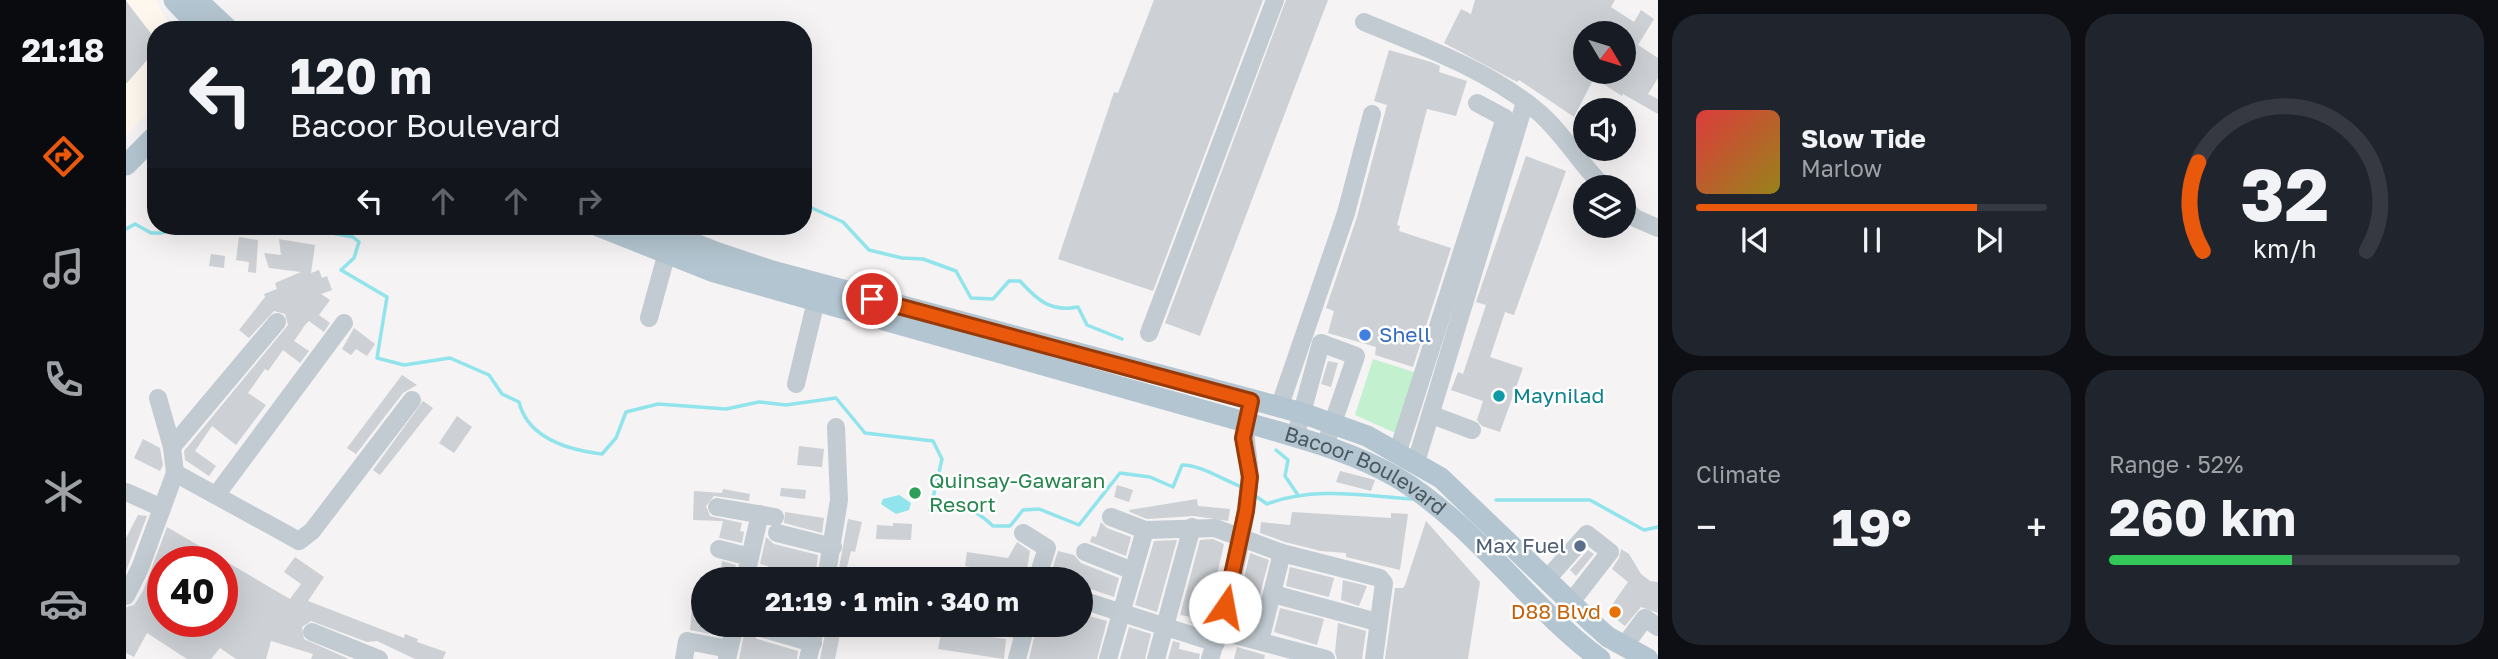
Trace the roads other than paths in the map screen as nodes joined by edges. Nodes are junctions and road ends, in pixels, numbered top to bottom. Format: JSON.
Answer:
{"nodes":[{"id":1,"x":172,"y":0,"type":"edge"},
{"id":2,"x":197,"y":0,"type":"edge"},
{"id":3,"x":1275,"y":0,"type":"edge"},
{"id":4,"x":181,"y":21,"type":"edge"},
{"id":5,"x":193,"y":21,"type":"edge"},
{"id":6,"x":219,"y":21,"type":"edge"},
{"id":7,"x":1364,"y":22,"type":"dead end"},
{"id":8,"x":1525,"y":102,"type":"junction"},
{"id":9,"x":1476,"y":103,"type":"dead end"},
{"id":10,"x":1372,"y":114,"type":"dead end"},
{"id":11,"x":147,"y":144,"type":"edge"},
{"id":12,"x":126,"y":165,"type":"edge"},
{"id":13,"x":1594,"y":175,"type":"edge"},
{"id":14,"x":1636,"y":218,"type":"edge"},
{"id":15,"x":1658,"y":228,"type":"edge"},
{"id":16,"x":618,"y":235,"type":"edge"},
{"id":17,"x":673,"y":235,"type":"edge"},
{"id":18,"x":666,"y":256,"type":"junction"},
{"id":19,"x":816,"y":301,"type":"junction"},
{"id":20,"x":649,"y":318,"type":"dead end"},
{"id":21,"x":277,"y":322,"type":"dead end"},
{"id":22,"x":344,"y":323,"type":"dead end"},
{"id":23,"x":1149,"y":333,"type":"dead end"},
{"id":24,"x":796,"y":384,"type":"dead end"},
{"id":25,"x":158,"y":398,"type":"dead end"},
{"id":26,"x":412,"y":400,"type":"dead end"},
{"id":27,"x":1251,"y":401,"type":"junction"},
{"id":28,"x":1279,"y":408,"type":"junction"},
{"id":29,"x":1302,"y":413,"type":"junction"},
{"id":30,"x":1432,"y":415,"type":"junction"},
{"id":31,"x":1245,"y":422,"type":"junction"},
{"id":32,"x":1332,"y":423,"type":"junction"},
{"id":33,"x":836,"y":427,"type":"dead end"},
{"id":34,"x":1472,"y":430,"type":"dead end"},
{"id":35,"x":1295,"y":438,"type":"junction"},
{"id":36,"x":172,"y":447,"type":"junction"},
{"id":37,"x":1326,"y":447,"type":"junction"},
{"id":38,"x":1407,"y":456,"type":"junction"},
{"id":39,"x":175,"y":473,"type":"junction"},
{"id":40,"x":126,"y":492,"type":"edge"},
{"id":41,"x":217,"y":494,"type":"junction"},
{"id":42,"x":717,"y":506,"type":"dead end"},
{"id":43,"x":162,"y":508,"type":"junction"},
{"id":44,"x":1111,"y":517,"type":"dead end"},
{"id":45,"x":771,"y":521,"type":"junction"},
{"id":46,"x":1192,"y":527,"type":"junction"},
{"id":47,"x":1145,"y":530,"type":"junction"},
{"id":48,"x":1023,"y":533,"type":"dead end"},
{"id":49,"x":1240,"y":537,"type":"junction"},
{"id":50,"x":833,"y":547,"type":"junction"},
{"id":51,"x":719,"y":549,"type":"dead end"},
{"id":52,"x":1085,"y":552,"type":"dead end"},
{"id":53,"x":1282,"y":553,"type":"junction"},
{"id":54,"x":750,"y":557,"type":"junction"},
{"id":55,"x":750,"y":567,"type":"edge"},
{"id":56,"x":828,"y":567,"type":"edge"},
{"id":57,"x":1041,"y":567,"type":"edge"},
{"id":58,"x":1133,"y":571,"type":"junction"},
{"id":59,"x":1547,"y":579,"type":"junction"},
{"id":60,"x":1273,"y":594,"type":"junction"},
{"id":61,"x":126,"y":596,"type":"edge"},
{"id":62,"x":1571,"y":602,"type":"junction"},
{"id":63,"x":1093,"y":603,"type":"edge"},
{"id":64,"x":1122,"y":612,"type":"junction"},
{"id":65,"x":1377,"y":622,"type":"junction"},
{"id":66,"x":1165,"y":625,"type":"junction"},
{"id":67,"x":1658,"y":627,"type":"edge"},
{"id":68,"x":312,"y":632,"type":"dead end"},
{"id":69,"x":794,"y":637,"type":"edge"},
{"id":70,"x":1022,"y":637,"type":"edge"},
{"id":71,"x":812,"y":642,"type":"edge"},
{"id":72,"x":1215,"y":644,"type":"edge"},
{"id":73,"x":1624,"y":646,"type":"junction"},
{"id":74,"x":1269,"y":648,"type":"edge"},
{"id":75,"x":335,"y":651,"type":"edge"},
{"id":76,"x":728,"y":654,"type":"edge"},
{"id":77,"x":379,"y":659,"type":"edge"},
{"id":78,"x":684,"y":659,"type":"edge"},
{"id":79,"x":1017,"y":659,"type":"edge"},
{"id":80,"x":1108,"y":659,"type":"edge"},
{"id":81,"x":1156,"y":659,"type":"edge"},
{"id":82,"x":1326,"y":659,"type":"edge"},
{"id":83,"x":1374,"y":659,"type":"edge"},
{"id":84,"x":1600,"y":659,"type":"edge"},
{"id":85,"x":1648,"y":659,"type":"edge"}],
"edges":[{"from":1,"to":4,"type":"main road"},
{"from":1,"to":5,"type":"main road"},
{"from":2,"to":6,"type":"main road"},
{"from":3,"to":23,"type":"street"},
{"from":7,"to":8,"type":"street"},
{"from":8,"to":13,"type":"street"},
{"from":8,"to":30,"type":"street"},
{"from":9,"to":38,"type":"street"},
{"from":10,"to":28,"type":"street"},
{"from":11,"to":12,"type":"main road"},
{"from":14,"to":15,"type":"street"},
{"from":16,"to":18,"type":"main road","name":"Bacoor Boulevard"},
{"from":17,"to":27,"type":"main road","name":"Bacoor Boulevard"},
{"from":18,"to":19,"type":"main road","name":"Bacoor Boulevard"},
{"from":18,"to":20,"type":"street"},
{"from":19,"to":24,"type":"street"},
{"from":19,"to":31,"type":"main road","name":"Bacoor Boulevard"},
{"from":21,"to":36,"type":"street"},
{"from":22,"to":41,"type":"street"},
{"from":25,"to":36,"type":"street"},
{"from":26,"to":41,"type":"street"},
{"from":27,"to":28,"type":"main road","name":"Bacoor Boulevard"},
{"from":27,"to":31,"type":"street"},
{"from":28,"to":29,"type":"main road","name":"Bacoor Boulevard"},
{"from":29,"to":32,"type":"main road","name":"Bacoor Boulevard"},
{"from":29,"to":32,"type":"street"},
{"from":29,"to":35,"type":"street"},
{"from":30,"to":34,"type":"street"},
{"from":30,"to":38,"type":"street"},
{"from":31,"to":35,"type":"main road","name":"Bacoor Boulevard"},
{"from":31,"to":49,"type":"street"},
{"from":32,"to":37,"type":"street"},
{"from":32,"to":38,"type":"main road","name":"Bacoor Boulevard"},
{"from":33,"to":50,"type":"street"},
{"from":35,"to":37,"type":"main road","name":"Bacoor Boulevard"},
{"from":36,"to":39,"type":"street"},
{"from":37,"to":84,"type":"main road","name":"Bacoor Boulevard"},
{"from":38,"to":59,"type":"main road","name":"Bacoor Boulevard"},
{"from":39,"to":41,"type":"street"},
{"from":39,"to":43,"type":"street"},
{"from":40,"to":43,"type":"street"},
{"from":42,"to":45,"type":"street"},
{"from":43,"to":61,"type":"street"},
{"from":44,"to":47,"type":"street"},
{"from":45,"to":50,"type":"street"},
{"from":45,"to":54,"type":"street"},
{"from":46,"to":47,"type":"street"},
{"from":46,"to":49,"type":"street"},
{"from":46,"to":66,"type":"street"},
{"from":47,"to":58,"type":"street"},
{"from":48,"to":57,"type":"street"},
{"from":49,"to":53,"type":"street"},
{"from":49,"to":72,"type":"street"},
{"from":50,"to":56,"type":"street"},
{"from":51,"to":54,"type":"street"},
{"from":52,"to":58,"type":"street"},
{"from":53,"to":60,"type":"street"},
{"from":53,"to":65,"type":"street"},
{"from":54,"to":55,"type":"street"},
{"from":58,"to":64,"type":"street"},
{"from":59,"to":62,"type":"main road","name":"Bacoor Boulevard"},
{"from":59,"to":62,"type":"street"},
{"from":60,"to":65,"type":"street"},
{"from":60,"to":74,"type":"street"},
{"from":62,"to":73,"type":"main road","name":"Bacoor Boulevard"},
{"from":63,"to":64,"type":"street"},
{"from":64,"to":66,"type":"street"},
{"from":64,"to":80,"type":"street"},
{"from":65,"to":83,"type":"street"},
{"from":66,"to":72,"type":"street"},
{"from":66,"to":81,"type":"street"},
{"from":67,"to":73,"type":"street"},
{"from":68,"to":75,"type":"street"},
{"from":69,"to":71,"type":"street"},
{"from":70,"to":79,"type":"street"},
{"from":72,"to":74,"type":"street"},
{"from":73,"to":85,"type":"main road","name":"Bacoor Boulevard"},
{"from":74,"to":82,"type":"street"},
{"from":75,"to":77,"type":"street"},
{"from":76,"to":78,"type":"street"}]}
